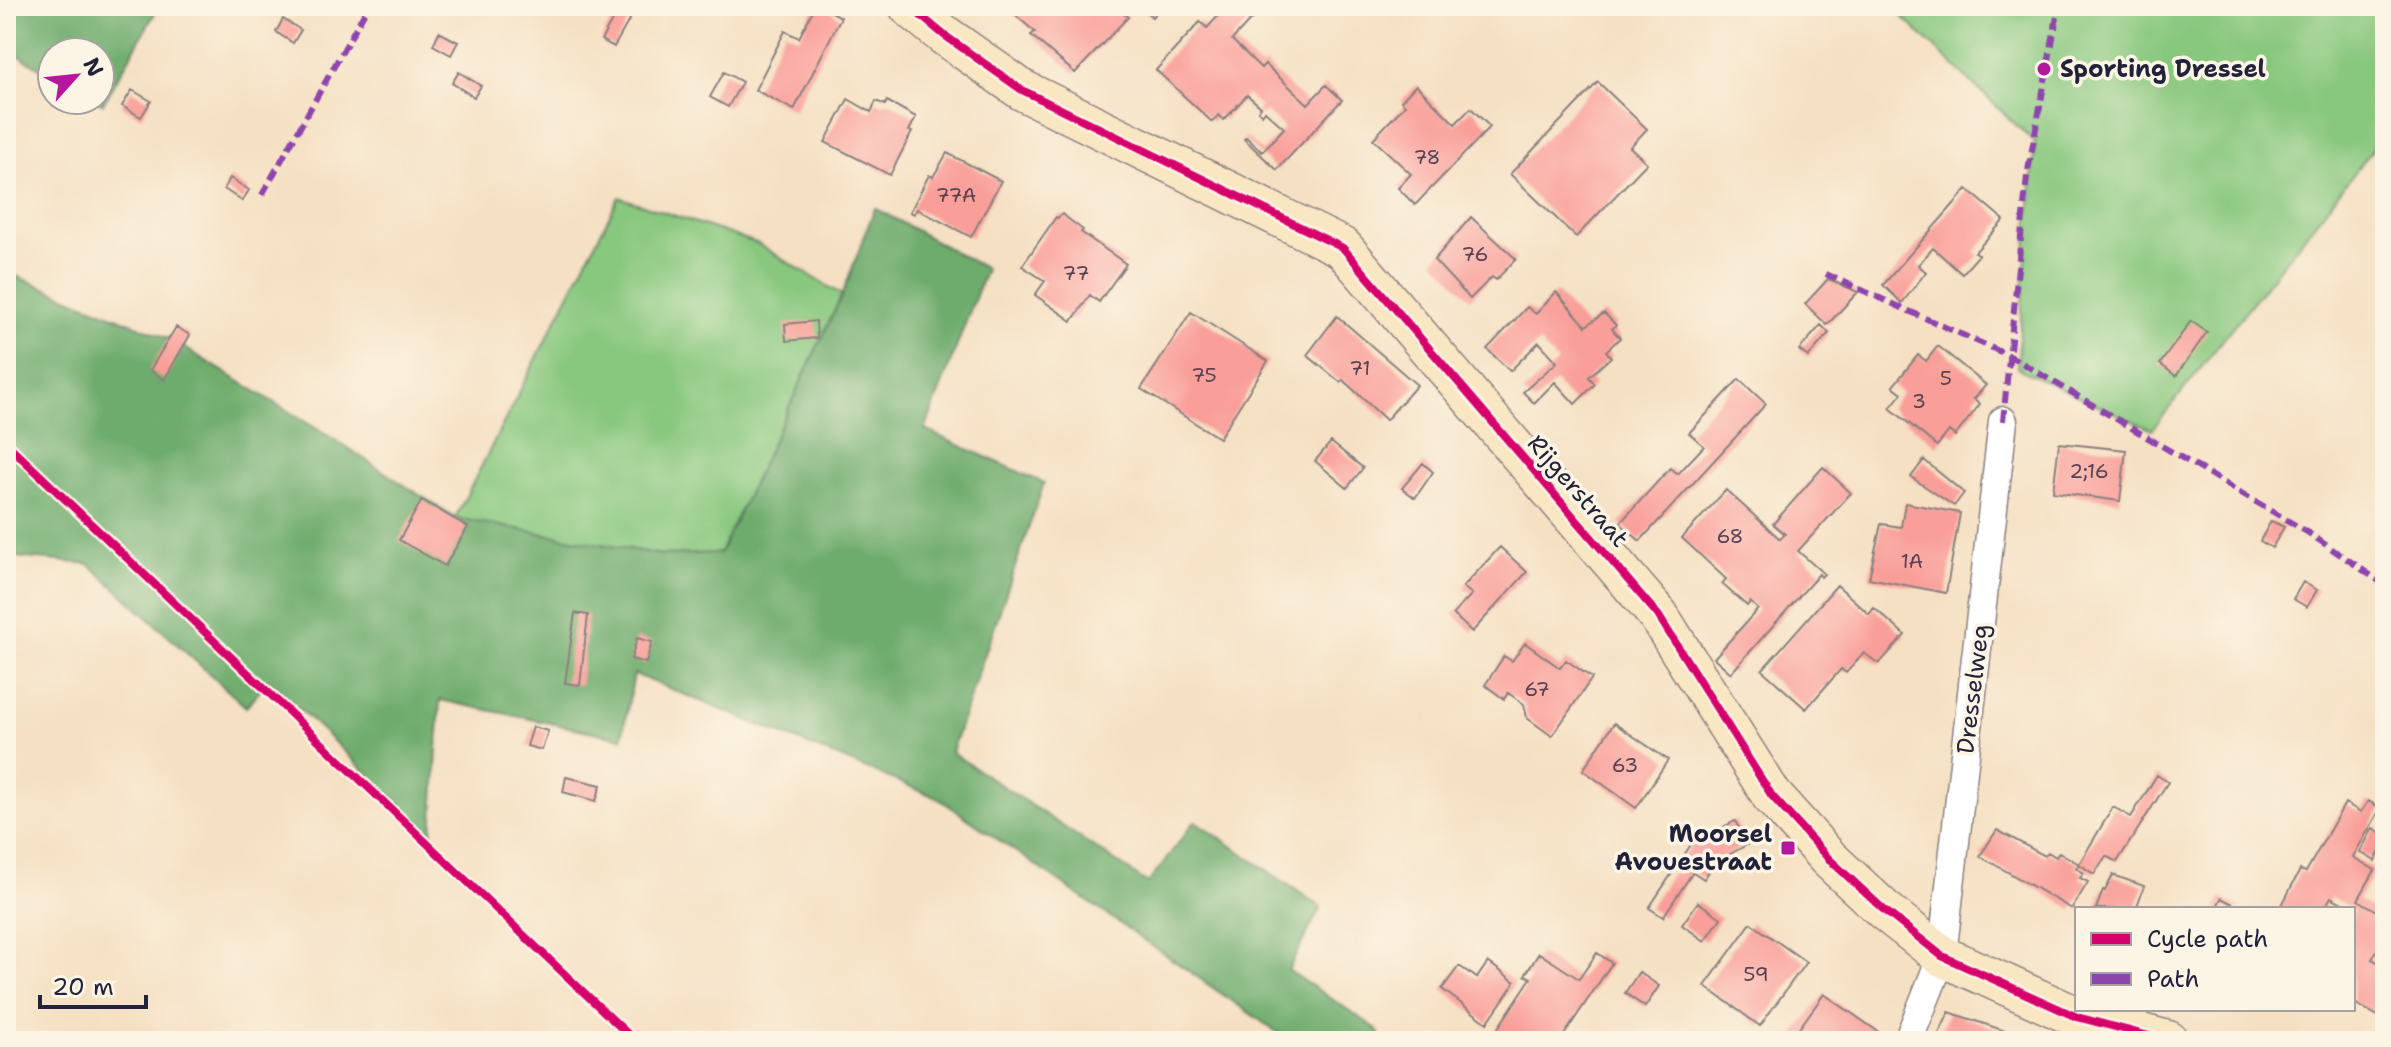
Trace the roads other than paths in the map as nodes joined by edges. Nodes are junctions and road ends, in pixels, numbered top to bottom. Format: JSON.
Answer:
{"nodes":[{"id":1,"x":909,"y":6,"type":"edge"},
{"id":2,"x":2003,"y":421,"type":"dead end"},
{"id":3,"x":1942,"y":956,"type":"junction"},
{"id":4,"x":1908,"y":1041,"type":"edge"},
{"id":5,"x":2168,"y":1041,"type":"edge"}],
"edges":[{"from":1,"to":3,"type":"street","name":"Rijgerstraat"},
{"from":2,"to":3,"type":"street","name":"Dresselweg"},
{"from":3,"to":4,"type":"street","name":"Dresselweg"},
{"from":3,"to":5,"type":"street","name":"Rijgerstraat"}]}
